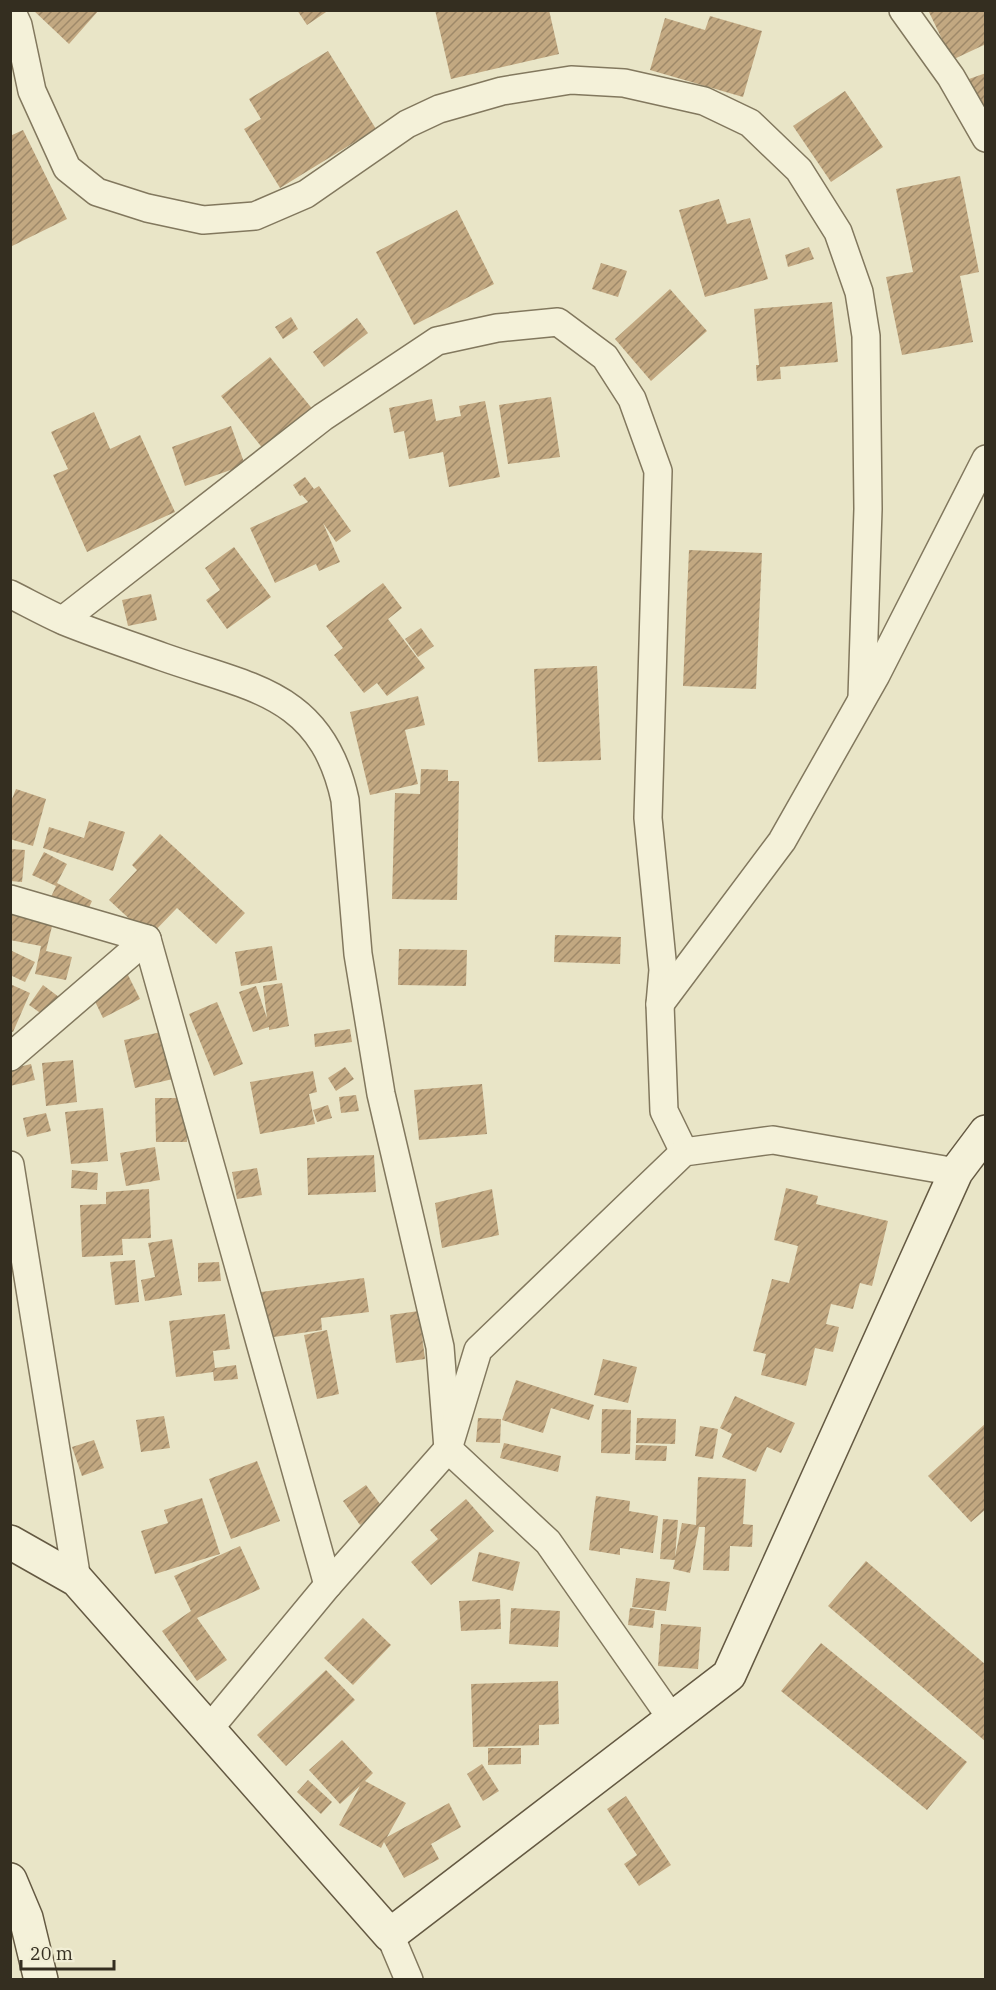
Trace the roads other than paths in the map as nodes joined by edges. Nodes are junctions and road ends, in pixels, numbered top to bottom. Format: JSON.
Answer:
{"nodes":[{"id":1,"x":11,"y":10,"type":"edge"},
{"id":2,"x":903,"y":10,"type":"edge"},
{"id":3,"x":986,"y":138,"type":"edge"},
{"id":4,"x":986,"y":459,"type":"edge"},
{"id":5,"x":10,"y":594,"type":"edge"},
{"id":6,"x":63,"y":620,"type":"junction"},
{"id":7,"x":862,"y":698,"type":"junction"},
{"id":8,"x":10,"y":899,"type":"edge"},
{"id":9,"x":147,"y":939,"type":"junction"},
{"id":10,"x":660,"y":1004,"type":"junction"},
{"id":11,"x":10,"y":1057,"type":"edge"},
{"id":12,"x":986,"y":1132,"type":"edge"},
{"id":13,"x":684,"y":1152,"type":"junction"},
{"id":14,"x":10,"y":1165,"type":"edge"},
{"id":15,"x":957,"y":1172,"type":"junction"},
{"id":16,"x":448,"y":1449,"type":"junction"},
{"id":17,"x":10,"y":1542,"type":"edge"},
{"id":18,"x":77,"y":1580,"type":"junction"},
{"id":19,"x":328,"y":1585,"type":"junction"},
{"id":20,"x":672,"y":1719,"type":"junction"},
{"id":21,"x":209,"y":1729,"type":"junction"},
{"id":22,"x":10,"y":1880,"type":"edge"},
{"id":23,"x":390,"y":1935,"type":"junction"},
{"id":24,"x":41,"y":1980,"type":"edge"},
{"id":25,"x":409,"y":1980,"type":"edge"}],
"edges":[{"from":1,"to":7,"type":"street"},
{"from":2,"to":3,"type":"street"},
{"from":4,"to":7,"type":"street"},
{"from":5,"to":6,"type":"street"},
{"from":6,"to":10,"type":"street"},
{"from":6,"to":16,"type":"street"},
{"from":7,"to":10,"type":"street"},
{"from":8,"to":9,"type":"street"},
{"from":9,"to":11,"type":"street"},
{"from":9,"to":19,"type":"street"},
{"from":10,"to":13,"type":"street"},
{"from":12,"to":15,"type":"street"},
{"from":13,"to":15,"type":"street"},
{"from":13,"to":16,"type":"street"},
{"from":14,"to":18,"type":"street"},
{"from":15,"to":20,"type":"street"},
{"from":16,"to":19,"type":"street"},
{"from":16,"to":20,"type":"street"},
{"from":17,"to":18,"type":"street"},
{"from":18,"to":21,"type":"street"},
{"from":19,"to":21,"type":"street"},
{"from":20,"to":23,"type":"street"},
{"from":21,"to":23,"type":"street"},
{"from":22,"to":24,"type":"street"},
{"from":23,"to":25,"type":"street"}]}
